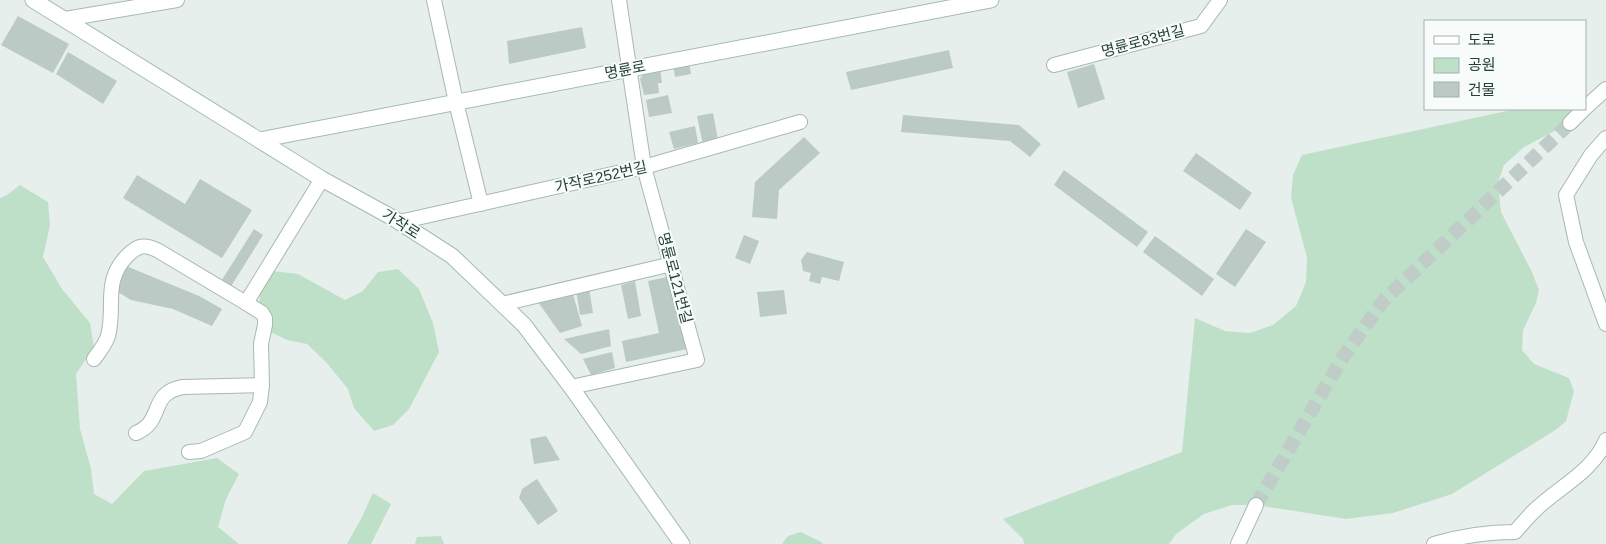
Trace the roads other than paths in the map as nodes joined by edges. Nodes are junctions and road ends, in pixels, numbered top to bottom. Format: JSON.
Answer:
{"nodes":[{"id":1,"x":33,"y":0,"type":"edge"},
{"id":2,"x":55,"y":0,"type":"edge"},
{"id":3,"x":177,"y":0,"type":"edge"},
{"id":4,"x":434,"y":0,"type":"edge"},
{"id":5,"x":619,"y":0,"type":"edge"},
{"id":6,"x":991,"y":0,"type":"edge"},
{"id":7,"x":1220,"y":0,"type":"edge"},
{"id":8,"x":65,"y":19,"type":"junction"},
{"id":9,"x":1054,"y":65,"type":"dead end"},
{"id":10,"x":630,"y":69,"type":"junction"},
{"id":11,"x":1606,"y":89,"type":"edge"},
{"id":12,"x":456,"y":102,"type":"junction"},
{"id":13,"x":1586,"y":106,"type":"edge"},
{"id":14,"x":1582,"y":110,"type":"edge"},
{"id":15,"x":800,"y":122,"type":"dead end"},
{"id":16,"x":1570,"y":123,"type":"tunnel mouth"},
{"id":17,"x":1606,"y":138,"type":"edge"},
{"id":18,"x":259,"y":140,"type":"junction"},
{"id":19,"x":644,"y":167,"type":"junction"},
{"id":20,"x":322,"y":179,"type":"junction"},
{"id":21,"x":481,"y":204,"type":"junction"},
{"id":22,"x":399,"y":222,"type":"junction"},
{"id":23,"x":672,"y":264,"type":"junction"},
{"id":24,"x":246,"y":302,"type":"junction"},
{"id":25,"x":502,"y":304,"type":"junction"},
{"id":26,"x":1606,"y":324,"type":"edge"},
{"id":27,"x":94,"y":359,"type":"dead end"},
{"id":28,"x":262,"y":385,"type":"junction"},
{"id":29,"x":571,"y":387,"type":"junction"},
{"id":30,"x":136,"y":433,"type":"dead end"},
{"id":31,"x":1606,"y":440,"type":"edge"},
{"id":32,"x":189,"y":452,"type":"dead end"},
{"id":33,"x":1256,"y":504,"type":"tunnel mouth"},
{"id":34,"x":677,"y":542,"type":"edge"},
{"id":35,"x":1238,"y":544,"type":"edge"},
{"id":36,"x":1434,"y":544,"type":"edge"}],
"edges":[{"from":1,"to":8,"type":"street","name":"가작로"},
{"from":2,"to":8,"type":"street"},
{"from":3,"to":8,"type":"street"},
{"from":4,"to":12,"type":"street"},
{"from":5,"to":10,"type":"street","name":"명륜로121번길"},
{"from":6,"to":10,"type":"street","name":"명륜로"},
{"from":7,"to":9,"type":"street","name":"명륜로83번길"},
{"from":8,"to":18,"type":"street","name":"가작로"},
{"from":10,"to":12,"type":"street","name":"명륜로"},
{"from":10,"to":19,"type":"street","name":"명륜로121번길"},
{"from":11,"to":13,"type":"street"},
{"from":12,"to":18,"type":"street","name":"명륜로"},
{"from":12,"to":21,"type":"street"},
{"from":14,"to":16,"type":"street"},
{"from":15,"to":19,"type":"street","name":"가작로252번길"},
{"from":17,"to":26,"type":"street"},
{"from":18,"to":20,"type":"street","name":"가작로"},
{"from":19,"to":21,"type":"street","name":"가작로252번길"},
{"from":19,"to":23,"type":"street","name":"명륜로121번길"},
{"from":20,"to":22,"type":"street","name":"가작로"},
{"from":20,"to":24,"type":"street"},
{"from":21,"to":22,"type":"street","name":"가작로252번길"},
{"from":22,"to":25,"type":"street","name":"가작로"},
{"from":23,"to":25,"type":"street"},
{"from":23,"to":29,"type":"street","name":"명륜로121번길"},
{"from":24,"to":27,"type":"street"},
{"from":24,"to":28,"type":"street"},
{"from":25,"to":29,"type":"street","name":"가작로"},
{"from":28,"to":30,"type":"street"},
{"from":28,"to":32,"type":"street"},
{"from":29,"to":34,"type":"street","name":"가작로"},
{"from":31,"to":36,"type":"street"},
{"from":33,"to":35,"type":"street"}]}
